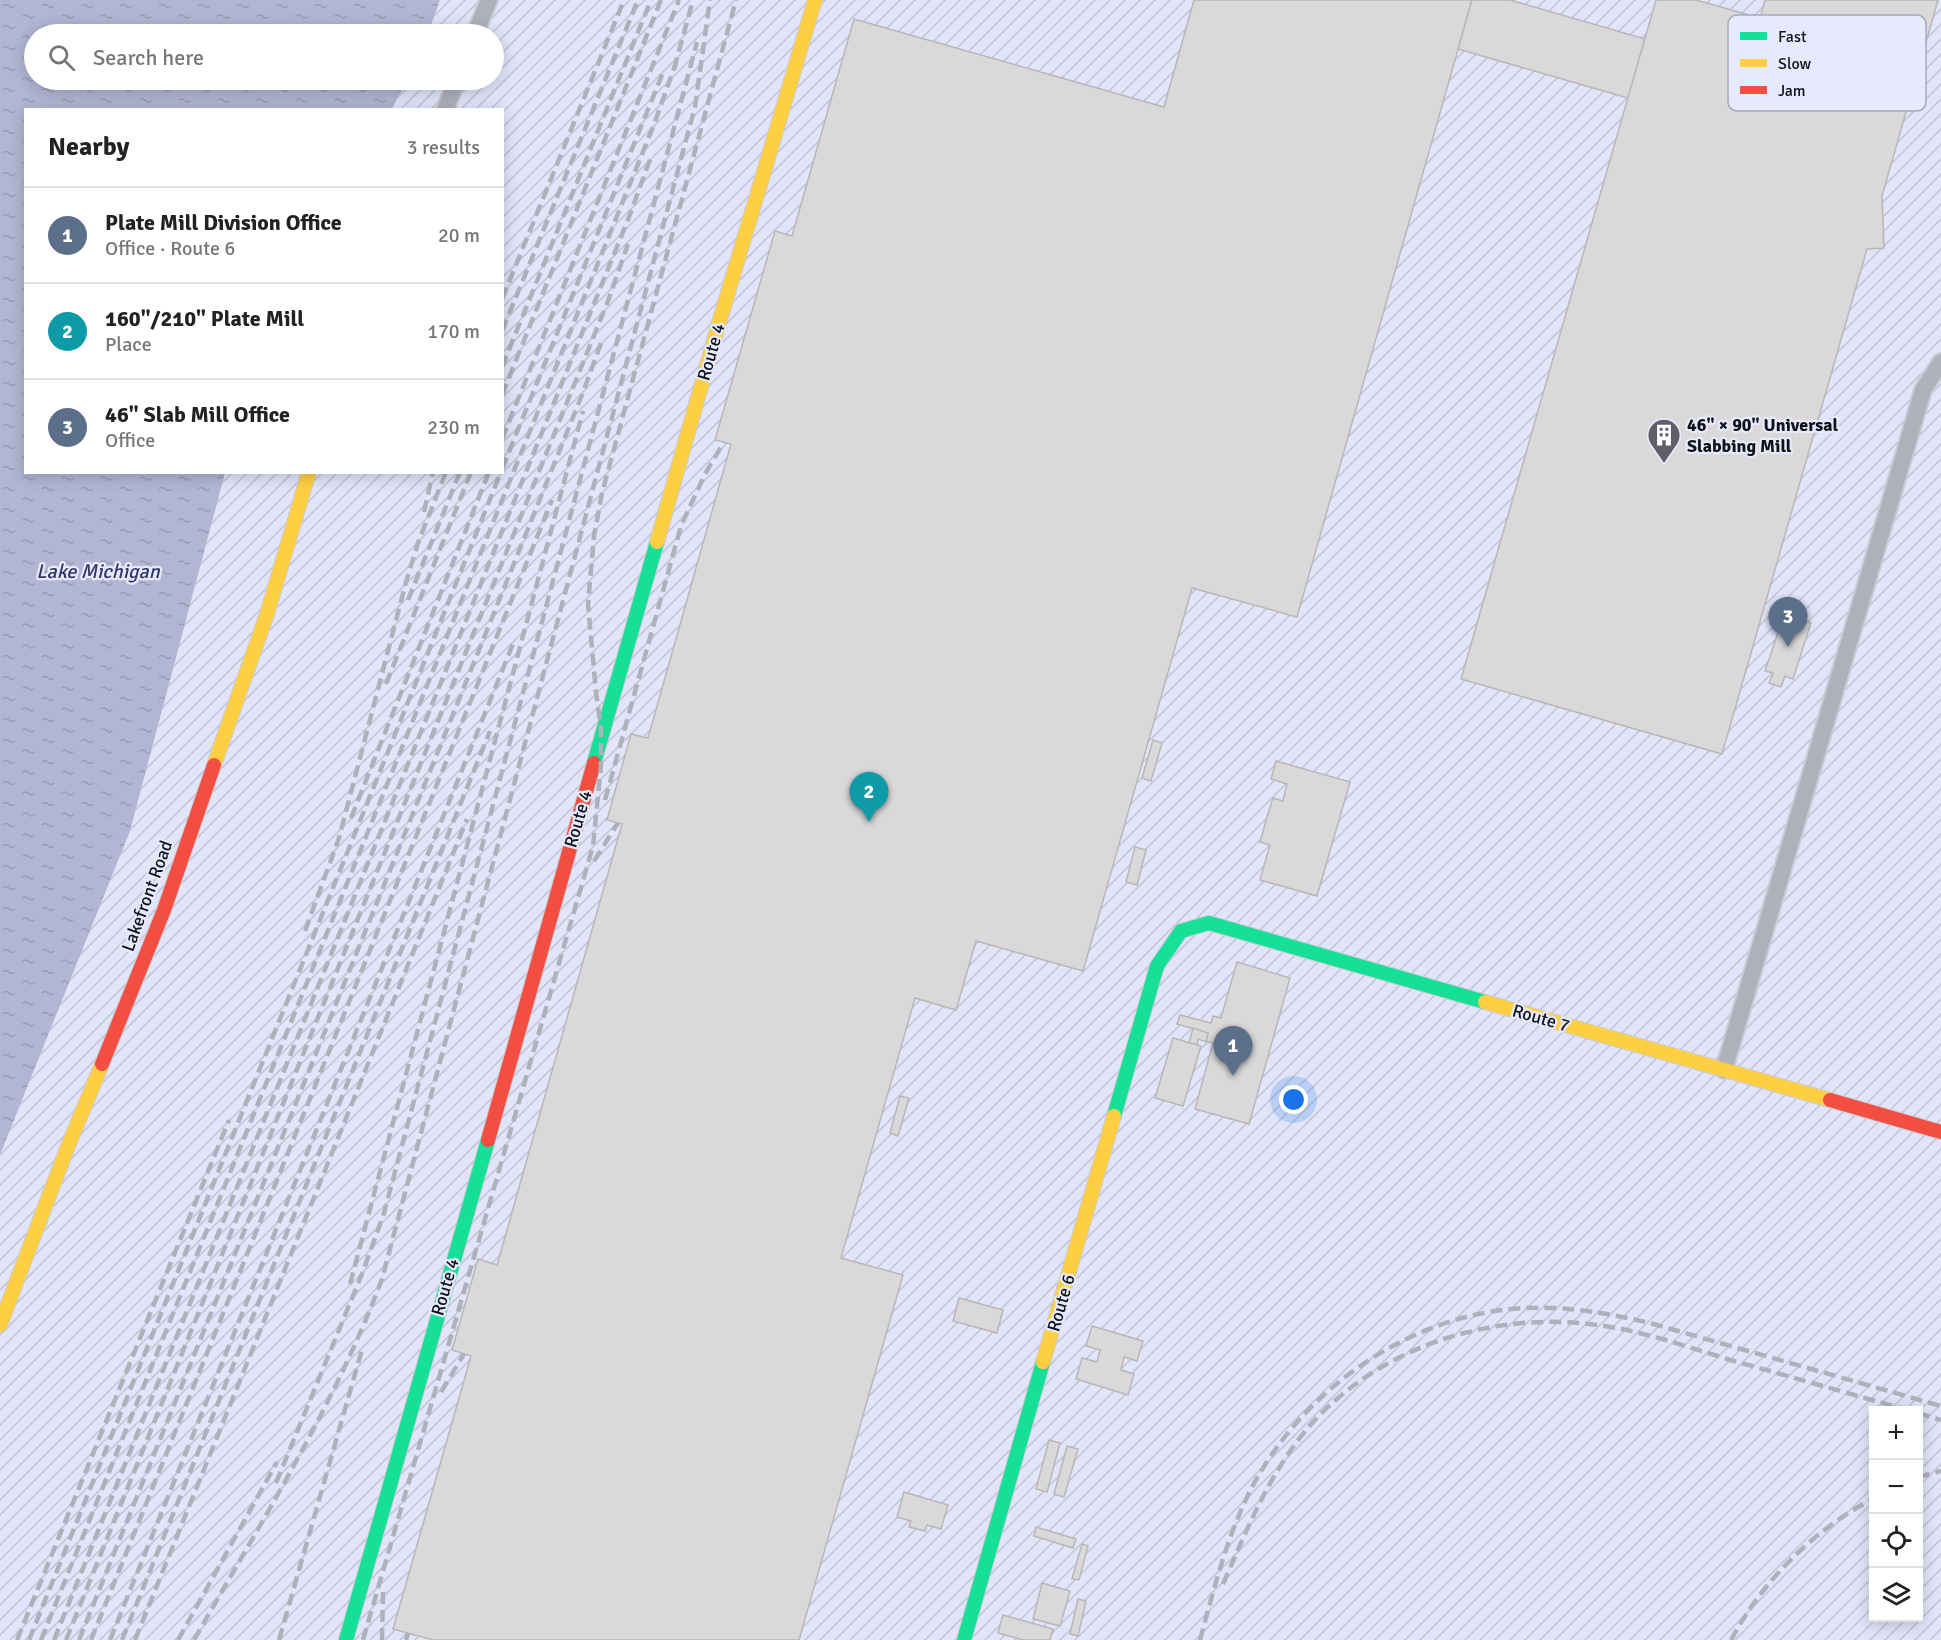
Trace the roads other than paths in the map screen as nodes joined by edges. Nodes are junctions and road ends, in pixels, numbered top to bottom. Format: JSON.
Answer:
{"nodes":[{"id":1,"x":489,"y":0,"type":"edge"},
{"id":2,"x":815,"y":0,"type":"edge"},
{"id":3,"x":479,"y":24,"type":"edge"},
{"id":4,"x":453,"y":90,"type":"edge"},
{"id":5,"x":446,"y":108,"type":"edge"},
{"id":6,"x":1941,"y":362,"type":"edge"},
{"id":7,"x":308,"y":474,"type":"edge"},
{"id":8,"x":1157,"y":966,"type":"joint"},
{"id":9,"x":1724,"y":1070,"type":"junction"},
{"id":10,"x":1941,"y":1132,"type":"edge"},
{"id":11,"x":0,"y":1326,"type":"edge"},
{"id":12,"x":346,"y":1640,"type":"edge"},
{"id":13,"x":964,"y":1640,"type":"edge"}],
"edges":[{"from":1,"to":3,"type":"street"},
{"from":2,"to":12,"type":"street","name":"Route 4"},
{"from":4,"to":5,"type":"street"},
{"from":6,"to":9,"type":"street"},
{"from":7,"to":11,"type":"street","name":"Lakefront Road"},
{"from":8,"to":9,"type":"street","name":"Route 7"},
{"from":8,"to":13,"type":"street","name":"Route 6"},
{"from":9,"to":10,"type":"street","name":"Route 7"}]}
